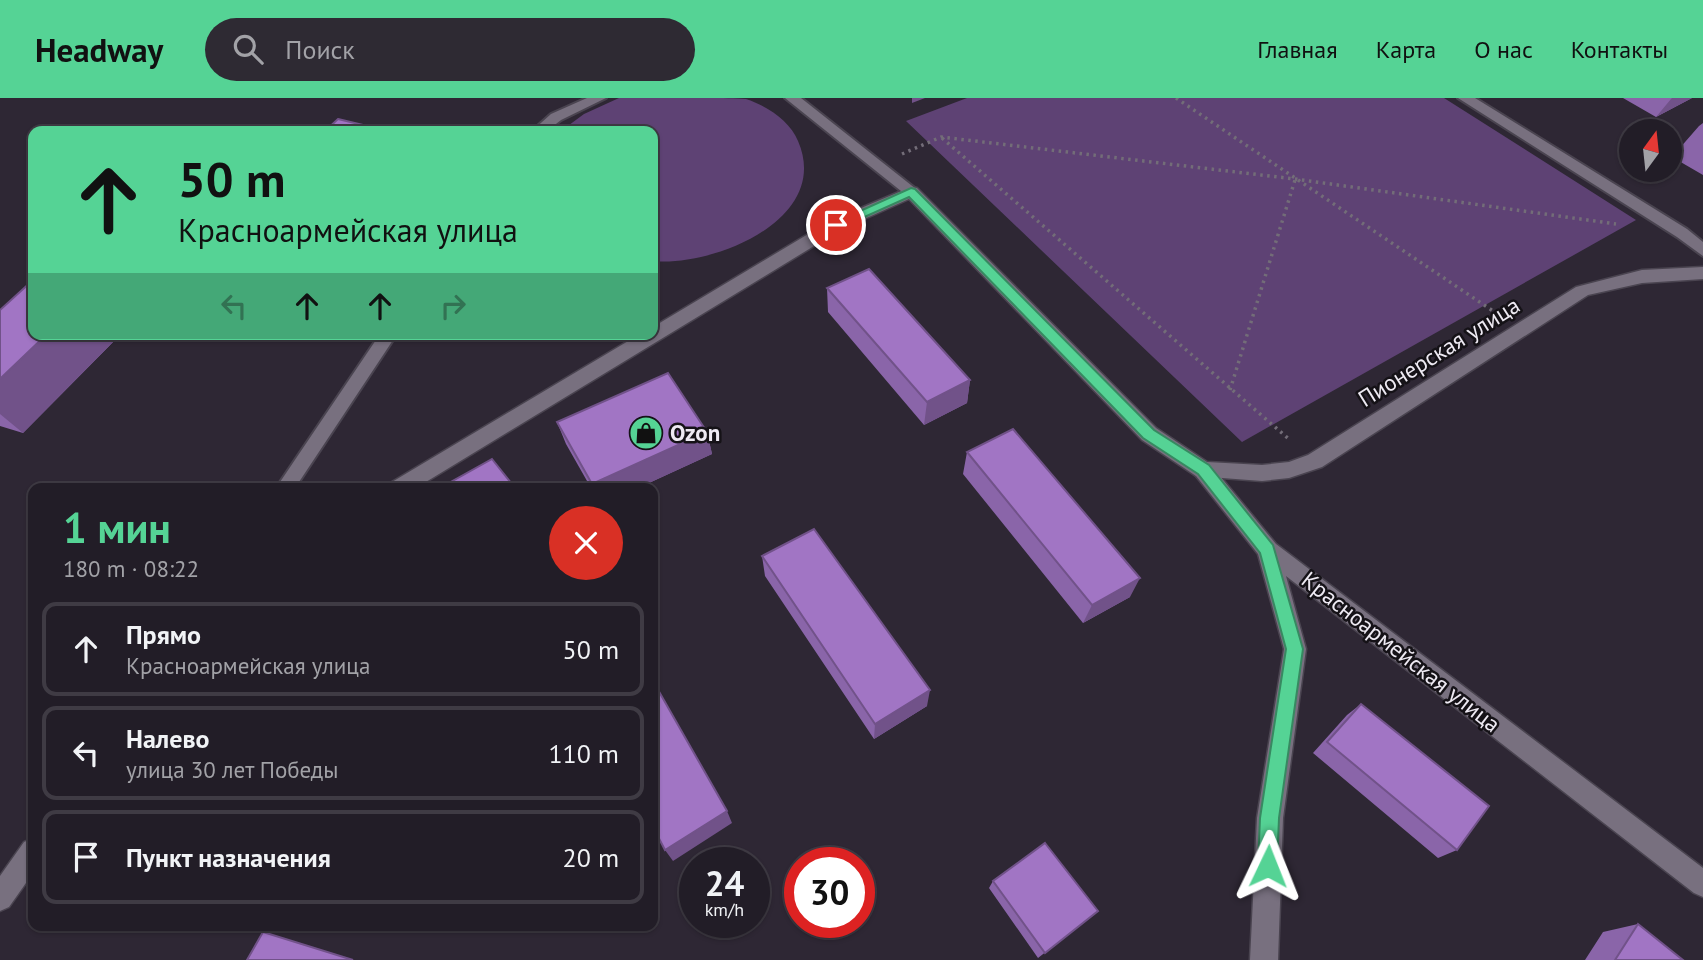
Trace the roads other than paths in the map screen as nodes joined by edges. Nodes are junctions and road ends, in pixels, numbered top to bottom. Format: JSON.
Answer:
{"nodes":[{"id":1,"x":599,"y":98,"type":"edge"},
{"id":2,"x":792,"y":98,"type":"edge"},
{"id":3,"x":1465,"y":98,"type":"edge"},
{"id":4,"x":546,"y":126,"type":"edge"},
{"id":5,"x":911,"y":192,"type":"junction"},
{"id":6,"x":1703,"y":251,"type":"edge"},
{"id":7,"x":1703,"y":273,"type":"edge"},
{"id":8,"x":658,"y":332,"type":"edge"},
{"id":9,"x":385,"y":340,"type":"edge"},
{"id":10,"x":645,"y":340,"type":"edge"},
{"id":11,"x":1203,"y":470,"type":"junction"},
{"id":12,"x":288,"y":483,"type":"edge"},
{"id":13,"x":407,"y":483,"type":"edge"},
{"id":14,"x":1268,"y":550,"type":"junction"},
{"id":15,"x":28,"y":858,"type":"edge"},
{"id":16,"x":1703,"y":884,"type":"edge"},
{"id":17,"x":0,"y":898,"type":"edge"},
{"id":18,"x":1264,"y":960,"type":"edge"}],
"edges":[{"from":1,"to":4,"type":"lane"},
{"from":2,"to":5,"type":"lane"},
{"from":3,"to":6,"type":"lane"},
{"from":5,"to":8,"type":"main road"},
{"from":5,"to":11,"type":"main road","name":"Красноармейская улица"},
{"from":7,"to":11,"type":"main road","name":"Пионерская улица"},
{"from":9,"to":12,"type":"lane"},
{"from":10,"to":13,"type":"main road"},
{"from":11,"to":14,"type":"main road","name":"Красноармейская улица"},
{"from":14,"to":16,"type":"main road","name":"Красноармейская улица"},
{"from":14,"to":18,"type":"main road"},
{"from":15,"to":17,"type":"main road"}]}
